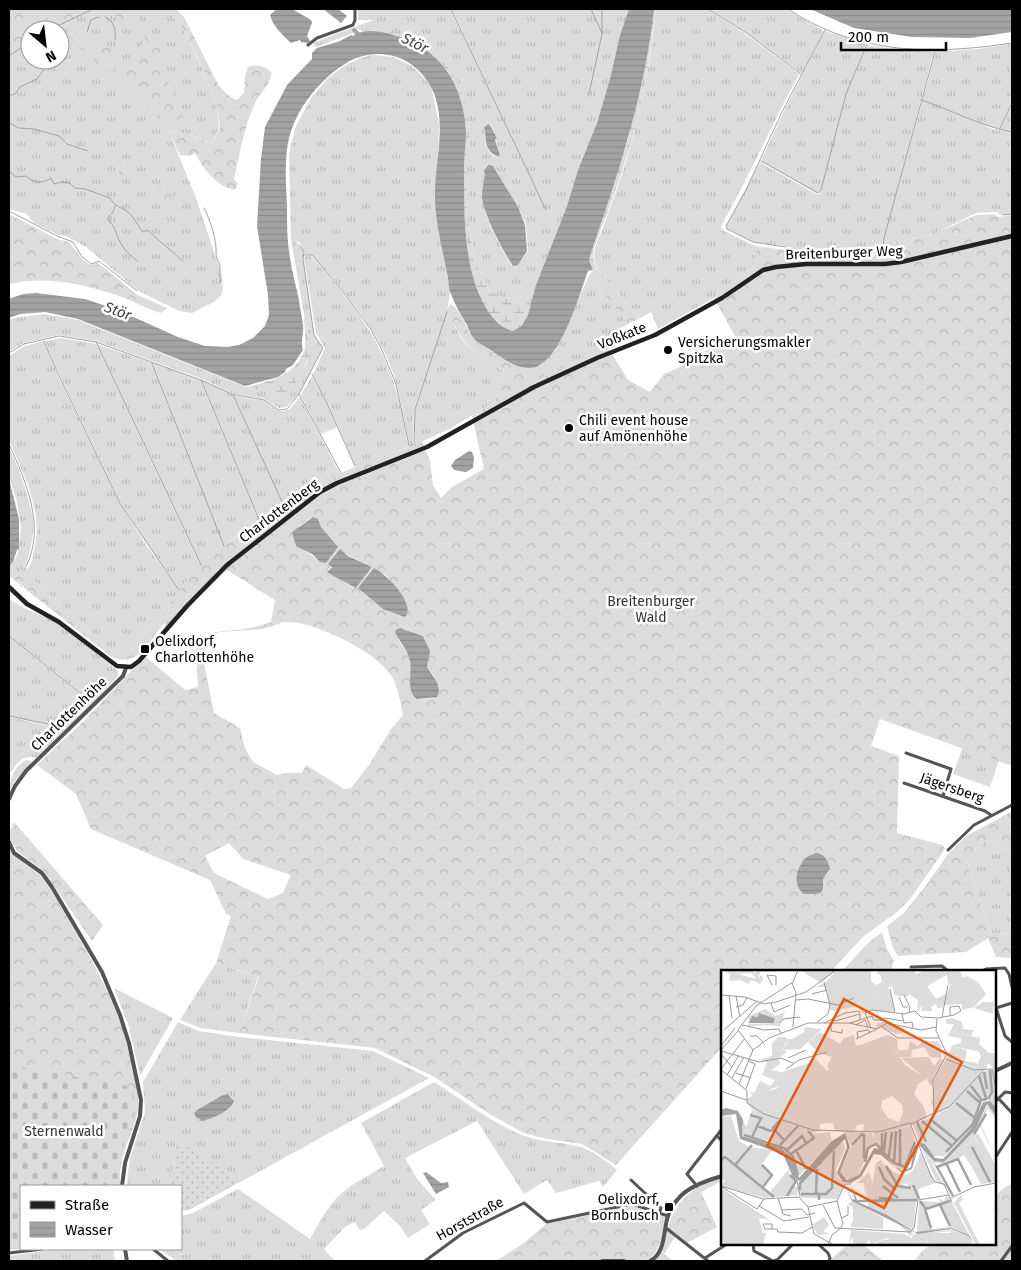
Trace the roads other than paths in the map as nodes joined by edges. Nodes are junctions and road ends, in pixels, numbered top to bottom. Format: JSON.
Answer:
{"nodes":[{"id":1,"x":356,"y":9,"type":"edge"},
{"id":2,"x":308,"y":45,"type":"dead end"},
{"id":3,"x":1012,"y":236,"type":"edge"},
{"id":4,"x":763,"y":270,"type":"joint"},
{"id":5,"x":484,"y":416,"type":"joint"},
{"id":6,"x":9,"y":587,"type":"edge"},
{"id":7,"x":126,"y":668,"type":"junction"},
{"id":8,"x":906,"y":753,"type":"dead end"},
{"id":9,"x":904,"y":784,"type":"dead end"},
{"id":10,"x":943,"y":796,"type":"junction"},
{"id":11,"x":9,"y":799,"type":"edge"},
{"id":12,"x":1012,"y":805,"type":"edge"},
{"id":13,"x":991,"y":815,"type":"junction"},
{"id":14,"x":9,"y":842,"type":"edge"},
{"id":15,"x":948,"y":850,"type":"dead end"},
{"id":16,"x":911,"y":967,"type":"dead end"},
{"id":17,"x":947,"y":970,"type":"edge"},
{"id":18,"x":984,"y":970,"type":"edge"},
{"id":19,"x":1012,"y":987,"type":"edge"},
{"id":20,"x":1012,"y":1003,"type":"edge"},
{"id":21,"x":996,"y":1009,"type":"edge"},
{"id":22,"x":1012,"y":1042,"type":"edge"},
{"id":23,"x":1012,"y":1062,"type":"edge"},
{"id":24,"x":996,"y":1070,"type":"edge"},
{"id":25,"x":1012,"y":1092,"type":"edge"},
{"id":26,"x":998,"y":1098,"type":"junction"},
{"id":27,"x":996,"y":1101,"type":"edge"},
{"id":28,"x":1012,"y":1113,"type":"edge"},
{"id":29,"x":721,"y":1130,"type":"edge"},
{"id":30,"x":1012,"y":1132,"type":"edge"},
{"id":31,"x":716,"y":1136,"type":"junction"},
{"id":32,"x":721,"y":1140,"type":"edge"},
{"id":33,"x":996,"y":1156,"type":"edge"},
{"id":34,"x":721,"y":1176,"type":"edge"},
{"id":35,"x":631,"y":1180,"type":"dead end"},
{"id":36,"x":122,"y":1185,"type":"edge"},
{"id":37,"x":697,"y":1186,"type":"junction"},
{"id":38,"x":659,"y":1214,"type":"junction"},
{"id":39,"x":668,"y":1216,"type":"junction"},
{"id":40,"x":666,"y":1228,"type":"junction"},
{"id":41,"x":726,"y":1245,"type":"edge"},
{"id":42,"x":753,"y":1245,"type":"edge"},
{"id":43,"x":792,"y":1245,"type":"edge"},
{"id":44,"x":819,"y":1245,"type":"edge"},
{"id":45,"x":1012,"y":1246,"type":"edge"},
{"id":46,"x":34,"y":1250,"type":"edge"},
{"id":47,"x":154,"y":1250,"type":"edge"},
{"id":48,"x":9,"y":1253,"type":"edge"},
{"id":49,"x":706,"y":1260,"type":"edge"},
{"id":50,"x":168,"y":1261,"type":"edge"},
{"id":51,"x":425,"y":1261,"type":"edge"},
{"id":52,"x":602,"y":1261,"type":"edge"},
{"id":53,"x":624,"y":1261,"type":"edge"},
{"id":54,"x":650,"y":1261,"type":"edge"},
{"id":55,"x":828,"y":1261,"type":"edge"},
{"id":56,"x":1001,"y":1261,"type":"edge"}],
"edges":[{"from":1,"to":2,"type":"street"},
{"from":3,"to":4,"type":"main road","name":"Breitenburger Weg"},
{"from":4,"to":5,"type":"main road","name":"Voßkate"},
{"from":5,"to":7,"type":"main road","name":"Charlottenberg"},
{"from":6,"to":7,"type":"main road"},
{"from":7,"to":11,"type":"street","name":"Charlottenhöhe"},
{"from":8,"to":10,"type":"street"},
{"from":9,"to":10,"type":"street","name":"Jägersberg"},
{"from":10,"to":13,"type":"street","name":"Jägersberg"},
{"from":12,"to":13,"type":"street"},
{"from":13,"to":15,"type":"street"},
{"from":14,"to":36,"type":"street"},
{"from":16,"to":17,"type":"street"},
{"from":18,"to":19,"type":"street"},
{"from":20,"to":21,"type":"street"},
{"from":21,"to":22,"type":"street"},
{"from":23,"to":24,"type":"street"},
{"from":25,"to":26,"type":"street"},
{"from":26,"to":27,"type":"street"},
{"from":26,"to":28,"type":"street"},
{"from":29,"to":31,"type":"street"},
{"from":30,"to":33,"type":"street"},
{"from":31,"to":32,"type":"street"},
{"from":31,"to":37,"type":"street"},
{"from":34,"to":37,"type":"street"},
{"from":35,"to":38,"type":"street"},
{"from":37,"to":39,"type":"street"},
{"from":38,"to":39,"type":"street","name":"Horststraße"},
{"from":38,"to":51,"type":"street","name":"Horststraße"},
{"from":39,"to":40,"type":"street"},
{"from":40,"to":49,"type":"street"},
{"from":40,"to":54,"type":"street"},
{"from":41,"to":49,"type":"street"},
{"from":42,"to":43,"type":"street"},
{"from":44,"to":55,"type":"street"},
{"from":45,"to":56,"type":"street"},
{"from":46,"to":48,"type":"street"},
{"from":47,"to":50,"type":"street"},
{"from":52,"to":53,"type":"street"}]}
